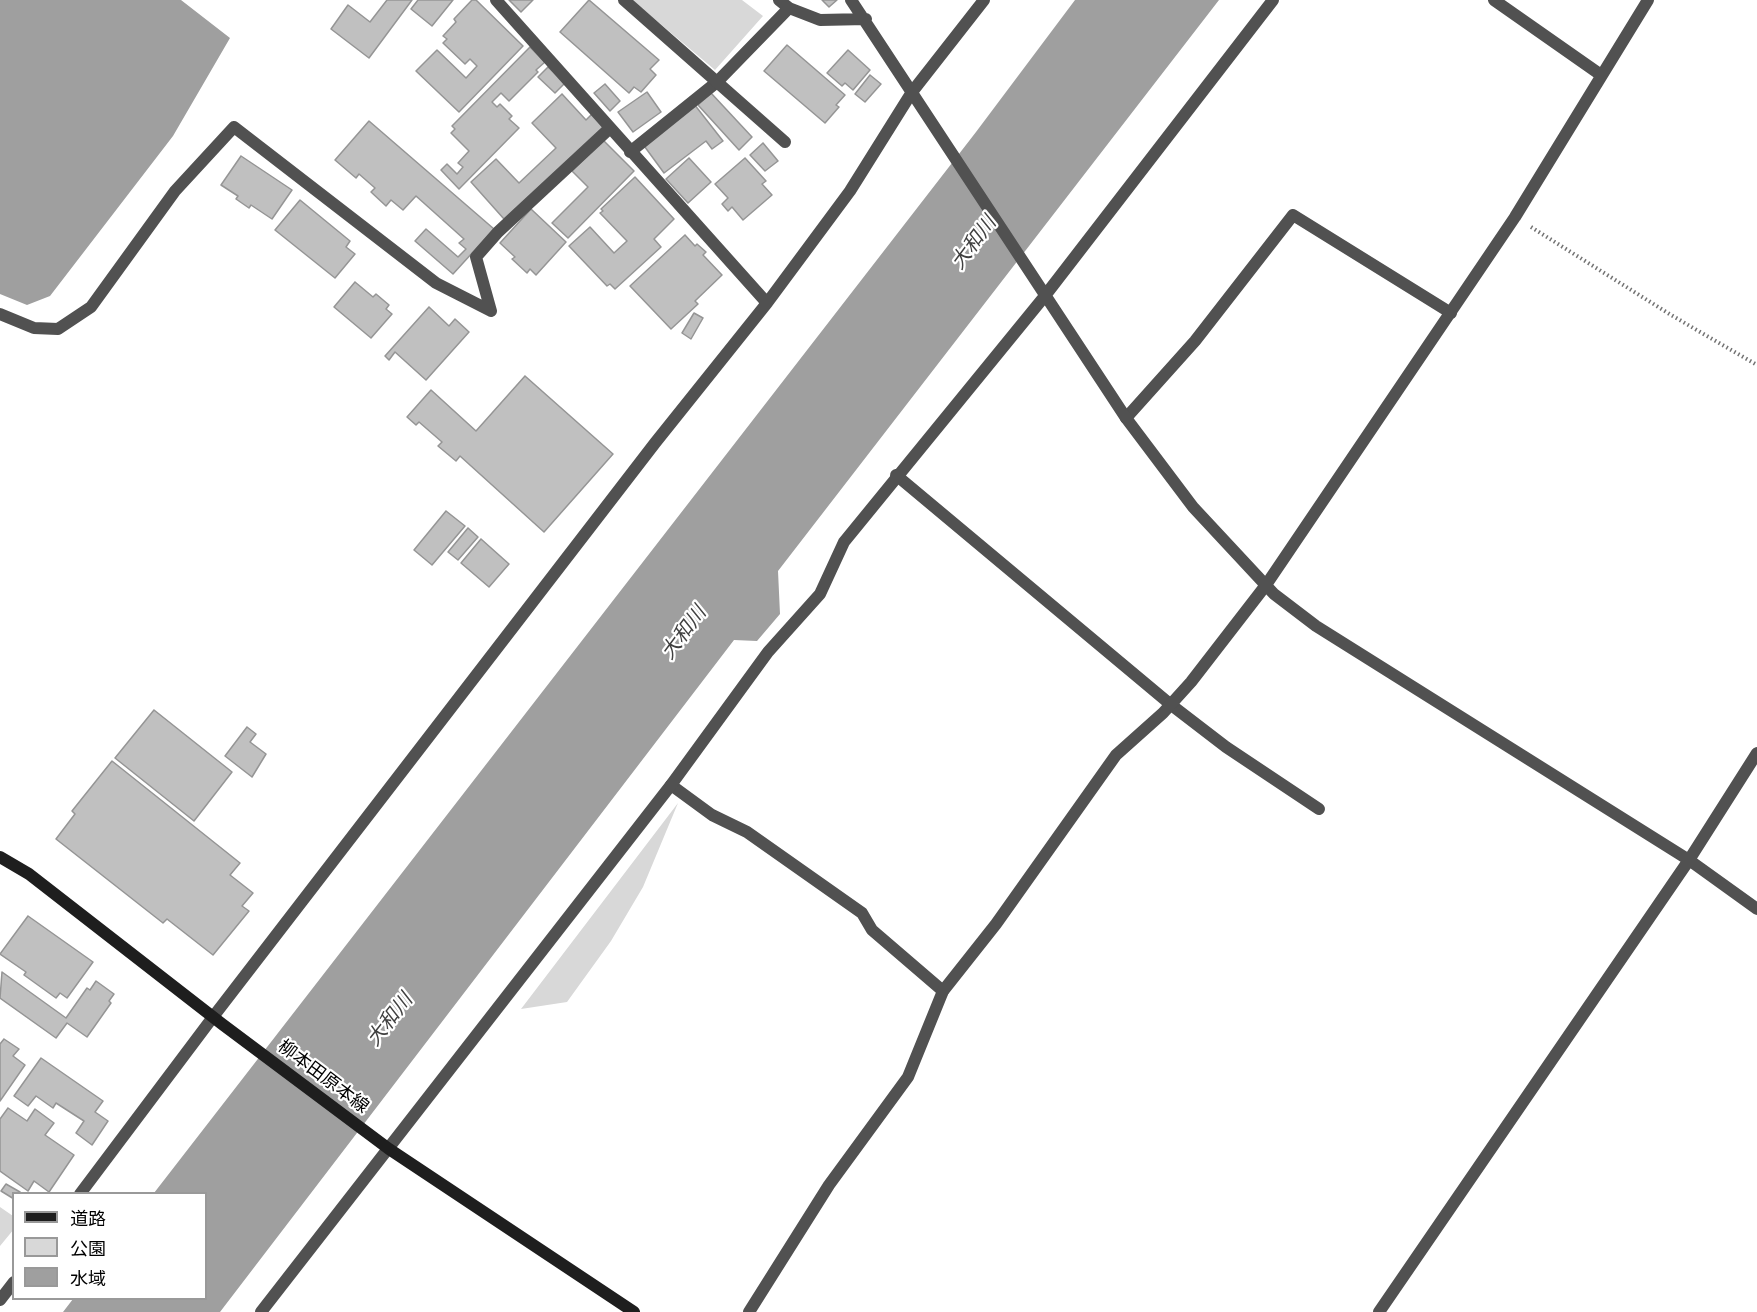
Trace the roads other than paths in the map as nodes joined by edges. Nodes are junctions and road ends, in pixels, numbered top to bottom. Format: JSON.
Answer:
{"nodes":[{"id":1,"x":496,"y":0,"type":"edge"},
{"id":2,"x":624,"y":0,"type":"edge"},
{"id":3,"x":779,"y":0,"type":"edge"},
{"id":4,"x":851,"y":0,"type":"edge"},
{"id":5,"x":984,"y":0,"type":"edge"},
{"id":6,"x":1273,"y":0,"type":"edge"},
{"id":7,"x":1494,"y":0,"type":"edge"},
{"id":8,"x":1648,"y":0,"type":"edge"},
{"id":9,"x":789,"y":8,"type":"junction"},
{"id":10,"x":866,"y":19,"type":"junction"},
{"id":11,"x":1601,"y":75,"type":"junction"},
{"id":12,"x":717,"y":82,"type":"junction"},
{"id":13,"x":912,"y":92,"type":"junction"},
{"id":14,"x":609,"y":129,"type":"junction"},
{"id":15,"x":785,"y":142,"type":"dead end"},
{"id":16,"x":630,"y":152,"type":"junction"},
{"id":17,"x":1044,"y":297,"type":"junction"},
{"id":18,"x":766,"y":303,"type":"junction"},
{"id":19,"x":1451,"y":313,"type":"junction"},
{"id":20,"x":0,"y":314,"type":"edge"},
{"id":21,"x":1126,"y":418,"type":"junction"},
{"id":22,"x":896,"y":475,"type":"junction"},
{"id":23,"x":1266,"y":585,"type":"junction"},
{"id":24,"x":1170,"y":704,"type":"junction"},
{"id":25,"x":1757,"y":753,"type":"edge"},
{"id":26,"x":671,"y":785,"type":"junction"},
{"id":27,"x":1319,"y":809,"type":"dead end"},
{"id":28,"x":0,"y":857,"type":"edge"},
{"id":29,"x":1689,"y":860,"type":"junction"},
{"id":30,"x":1757,"y":909,"type":"edge"},
{"id":31,"x":943,"y":991,"type":"junction"},
{"id":32,"x":217,"y":1020,"type":"junction"},
{"id":33,"x":385,"y":1145,"type":"junction"},
{"id":34,"x":82,"y":1192,"type":"edge"},
{"id":35,"x":12,"y":1285,"type":"edge"},
{"id":36,"x":0,"y":1300,"type":"edge"},
{"id":37,"x":261,"y":1312,"type":"edge"},
{"id":38,"x":634,"y":1312,"type":"edge"},
{"id":39,"x":749,"y":1312,"type":"edge"},
{"id":40,"x":1379,"y":1312,"type":"edge"}],
"edges":[{"from":1,"to":14,"type":"street"},
{"from":2,"to":12,"type":"street"},
{"from":3,"to":9,"type":"street"},
{"from":4,"to":10,"type":"street"},
{"from":5,"to":13,"type":"street"},
{"from":6,"to":17,"type":"street"},
{"from":7,"to":11,"type":"street"},
{"from":8,"to":11,"type":"street"},
{"from":9,"to":10,"type":"street"},
{"from":9,"to":12,"type":"street"},
{"from":10,"to":13,"type":"street"},
{"from":11,"to":19,"type":"street"},
{"from":12,"to":15,"type":"street"},
{"from":12,"to":16,"type":"street"},
{"from":13,"to":17,"type":"street"},
{"from":13,"to":18,"type":"street"},
{"from":14,"to":16,"type":"street"},
{"from":14,"to":20,"type":"street"},
{"from":16,"to":18,"type":"street"},
{"from":17,"to":21,"type":"street"},
{"from":17,"to":22,"type":"street"},
{"from":18,"to":32,"type":"street"},
{"from":19,"to":21,"type":"street"},
{"from":19,"to":23,"type":"street"},
{"from":21,"to":23,"type":"street"},
{"from":22,"to":24,"type":"street"},
{"from":22,"to":26,"type":"street"},
{"from":23,"to":24,"type":"street"},
{"from":23,"to":29,"type":"street"},
{"from":24,"to":27,"type":"street"},
{"from":24,"to":31,"type":"street"},
{"from":25,"to":29,"type":"street"},
{"from":26,"to":31,"type":"street"},
{"from":26,"to":33,"type":"street"},
{"from":28,"to":32,"type":"main road","name":"柳本田原本線"},
{"from":29,"to":30,"type":"street"},
{"from":29,"to":40,"type":"street"},
{"from":31,"to":39,"type":"street"},
{"from":32,"to":33,"type":"main road","name":"柳本田原本線"},
{"from":32,"to":34,"type":"street"},
{"from":33,"to":37,"type":"street"},
{"from":33,"to":38,"type":"main road","name":"柳本田原本線"},
{"from":35,"to":36,"type":"street"}]}
